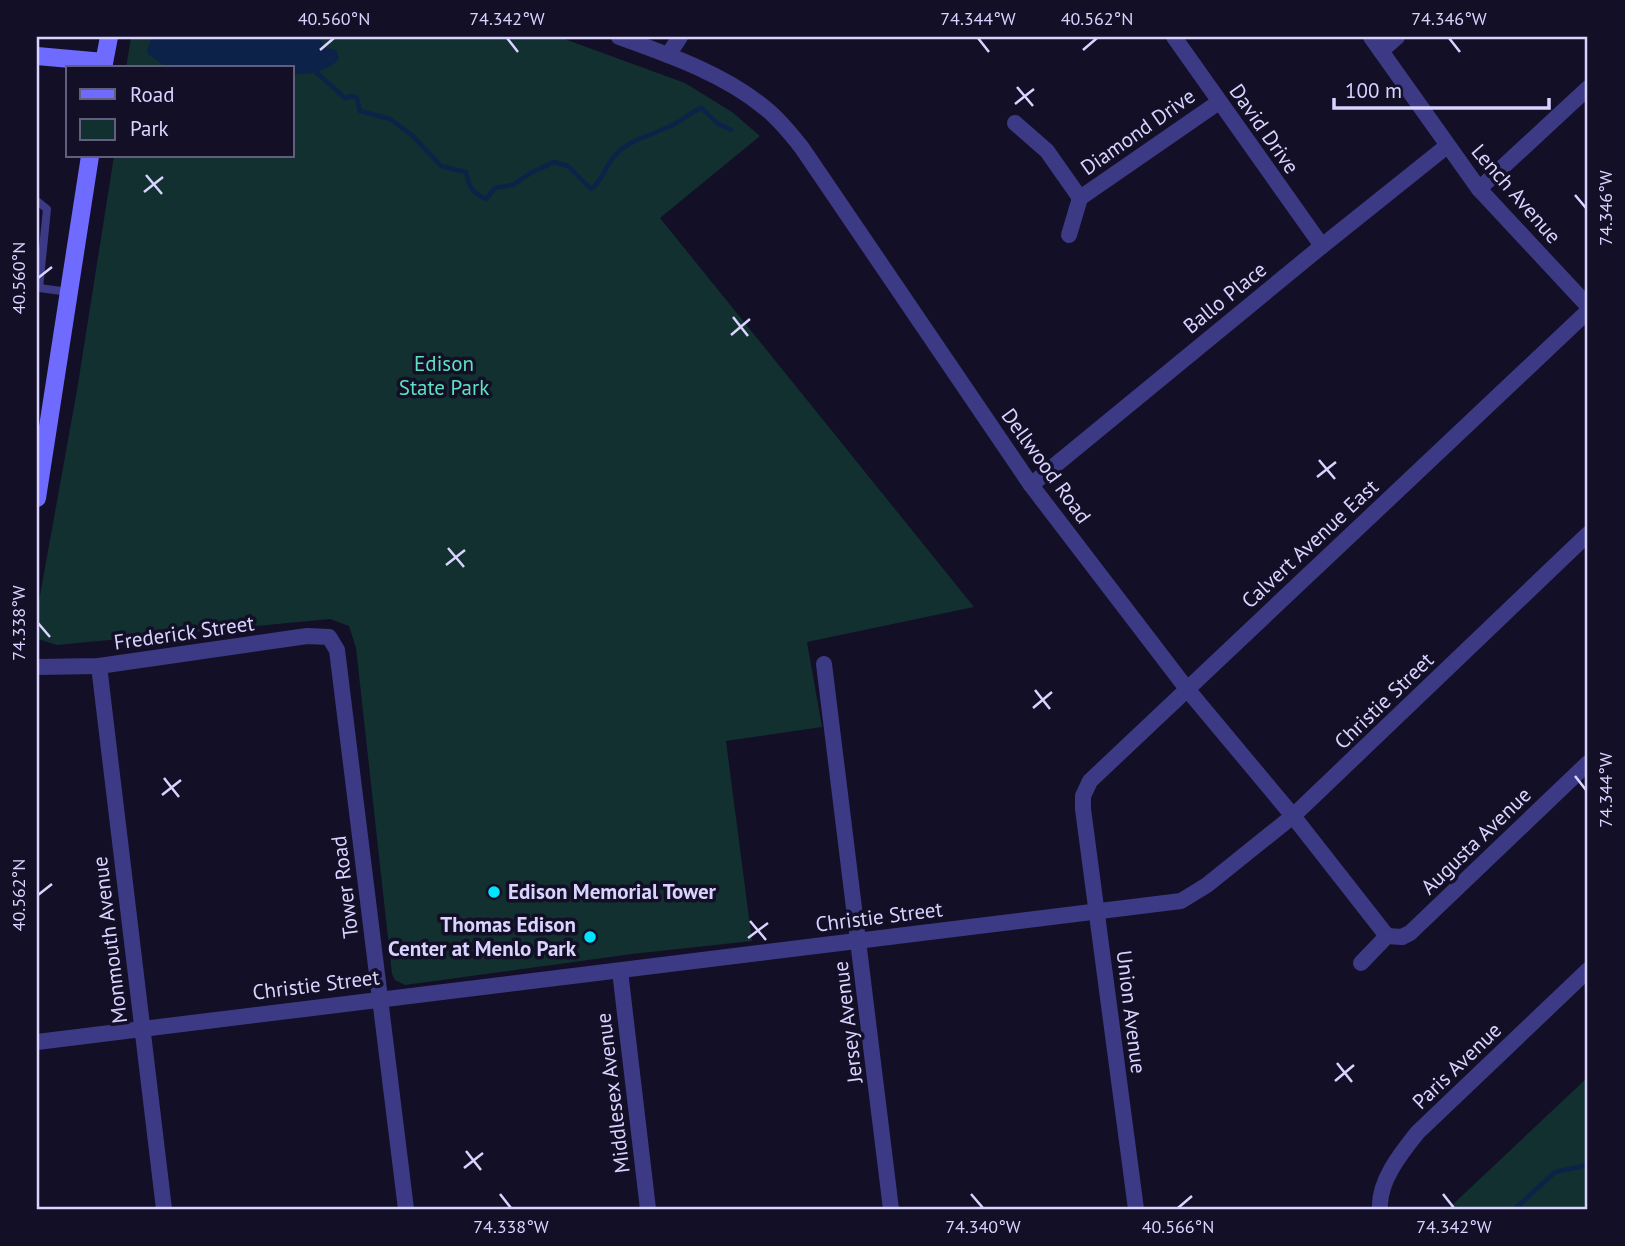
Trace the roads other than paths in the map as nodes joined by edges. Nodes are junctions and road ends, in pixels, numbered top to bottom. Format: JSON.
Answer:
{"nodes":[{"id":1,"x":109,"y":37,"type":"edge"},
{"id":2,"x":619,"y":37,"type":"edge"},
{"id":3,"x":680,"y":37,"type":"edge"},
{"id":4,"x":1174,"y":37,"type":"edge"},
{"id":5,"x":1371,"y":37,"type":"edge"},
{"id":6,"x":1397,"y":37,"type":"edge"},
{"id":7,"x":1381,"y":51,"type":"junction"},
{"id":8,"x":668,"y":55,"type":"junction"},
{"id":9,"x":37,"y":56,"type":"edge"},
{"id":10,"x":104,"y":65,"type":"edge"},
{"id":11,"x":1588,"y":88,"type":"edge"},
{"id":12,"x":1219,"y":102,"type":"junction"},
{"id":13,"x":1015,"y":123,"type":"dead end"},
{"id":14,"x":1447,"y":146,"type":"junction"},
{"id":15,"x":90,"y":158,"type":"edge"},
{"id":16,"x":1479,"y":190,"type":"junction"},
{"id":17,"x":1080,"y":198,"type":"junction"},
{"id":18,"x":37,"y":201,"type":"edge"},
{"id":19,"x":1069,"y":235,"type":"dead end"},
{"id":20,"x":1322,"y":246,"type":"junction"},
{"id":21,"x":38,"y":285,"type":"edge"},
{"id":22,"x":69,"y":292,"type":"junction"},
{"id":23,"x":1588,"y":306,"type":"edge"},
{"id":24,"x":1588,"y":311,"type":"edge"},
{"id":25,"x":41,"y":438,"type":"edge"},
{"id":26,"x":1031,"y":485,"type":"junction"},
{"id":27,"x":37,"y":498,"type":"edge"},
{"id":28,"x":1588,"y":534,"type":"edge"},
{"id":29,"x":335,"y":643,"type":"joint"},
{"id":30,"x":824,"y":664,"type":"dead end"},
{"id":31,"x":99,"y":666,"type":"junction"},
{"id":32,"x":37,"y":667,"type":"edge"},
{"id":33,"x":1187,"y":689,"type":"junction"},
{"id":34,"x":1588,"y":763,"type":"edge"},
{"id":35,"x":1293,"y":816,"type":"junction"},
{"id":36,"x":1085,"y":820,"type":"joint"},
{"id":37,"x":1096,"y":911,"type":"junction"},
{"id":38,"x":1387,"y":936,"type":"junction"},
{"id":39,"x":859,"y":941,"type":"junction"},
{"id":40,"x":1361,"y":963,"type":"dead end"},
{"id":41,"x":1588,"y":970,"type":"edge"},
{"id":42,"x":620,"y":971,"type":"junction"},
{"id":43,"x":380,"y":999,"type":"junction"},
{"id":44,"x":142,"y":1028,"type":"junction"},
{"id":45,"x":37,"y":1042,"type":"edge"},
{"id":46,"x":164,"y":1209,"type":"edge"},
{"id":47,"x":406,"y":1209,"type":"edge"},
{"id":48,"x":648,"y":1209,"type":"edge"},
{"id":49,"x":891,"y":1209,"type":"edge"},
{"id":50,"x":1136,"y":1209,"type":"edge"},
{"id":51,"x":1380,"y":1209,"type":"edge"}],
"edges":[{"from":1,"to":10,"type":"main road"},
{"from":2,"to":8,"type":"street","name":"Dellwood Road"},
{"from":3,"to":8,"type":"street"},
{"from":4,"to":12,"type":"street","name":"David Drive"},
{"from":5,"to":7,"type":"street","name":"Lench Avenue"},
{"from":6,"to":7,"type":"street"},
{"from":7,"to":14,"type":"street","name":"Lench Avenue"},
{"from":8,"to":26,"type":"street","name":"Dellwood Road"},
{"from":9,"to":10,"type":"main road"},
{"from":11,"to":16,"type":"street"},
{"from":12,"to":17,"type":"street","name":"Diamond Drive"},
{"from":12,"to":20,"type":"street","name":"David Drive"},
{"from":13,"to":17,"type":"street"},
{"from":14,"to":16,"type":"street","name":"Lench Avenue"},
{"from":14,"to":20,"type":"street","name":"Ballo Place"},
{"from":15,"to":22,"type":"main road"},
{"from":16,"to":23,"type":"street","name":"Lench Avenue"},
{"from":17,"to":19,"type":"street","name":"Diamond Drive"},
{"from":18,"to":21,"type":"lane"},
{"from":20,"to":26,"type":"street","name":"Ballo Place"},
{"from":21,"to":22,"type":"lane"},
{"from":22,"to":25,"type":"main road"},
{"from":24,"to":33,"type":"street","name":"Calvert Avenue East"},
{"from":25,"to":27,"type":"main road"},
{"from":26,"to":33,"type":"street","name":"Dellwood Road"},
{"from":28,"to":35,"type":"street","name":"Christie Street"},
{"from":29,"to":31,"type":"street","name":"Frederick Street"},
{"from":29,"to":43,"type":"street","name":"Tower Road"},
{"from":30,"to":39,"type":"street","name":"Jersey Avenue"},
{"from":31,"to":32,"type":"street","name":"Frederick Street"},
{"from":31,"to":44,"type":"street","name":"Monmouth Avenue"},
{"from":33,"to":35,"type":"street","name":"Dellwood Road"},
{"from":33,"to":36,"type":"street","name":"Calvert Avenue East"},
{"from":34,"to":38,"type":"street","name":"Augusta Avenue"},
{"from":35,"to":37,"type":"street","name":"Christie Street"},
{"from":35,"to":38,"type":"street","name":"Dellwood Road"},
{"from":36,"to":37,"type":"street","name":"Union Avenue"},
{"from":37,"to":39,"type":"street","name":"Christie Street"},
{"from":37,"to":50,"type":"street","name":"Union Avenue"},
{"from":38,"to":40,"type":"street"},
{"from":39,"to":42,"type":"street","name":"Christie Street"},
{"from":39,"to":49,"type":"street","name":"Jersey Avenue"},
{"from":41,"to":51,"type":"street","name":"Paris Avenue"},
{"from":42,"to":43,"type":"street","name":"Christie Street"},
{"from":42,"to":48,"type":"street","name":"Middlesex Avenue"},
{"from":43,"to":44,"type":"street","name":"Christie Street"},
{"from":43,"to":47,"type":"street","name":"Tower Road"},
{"from":44,"to":45,"type":"street","name":"Christie Street"},
{"from":44,"to":46,"type":"street","name":"Monmouth Avenue"}]}
